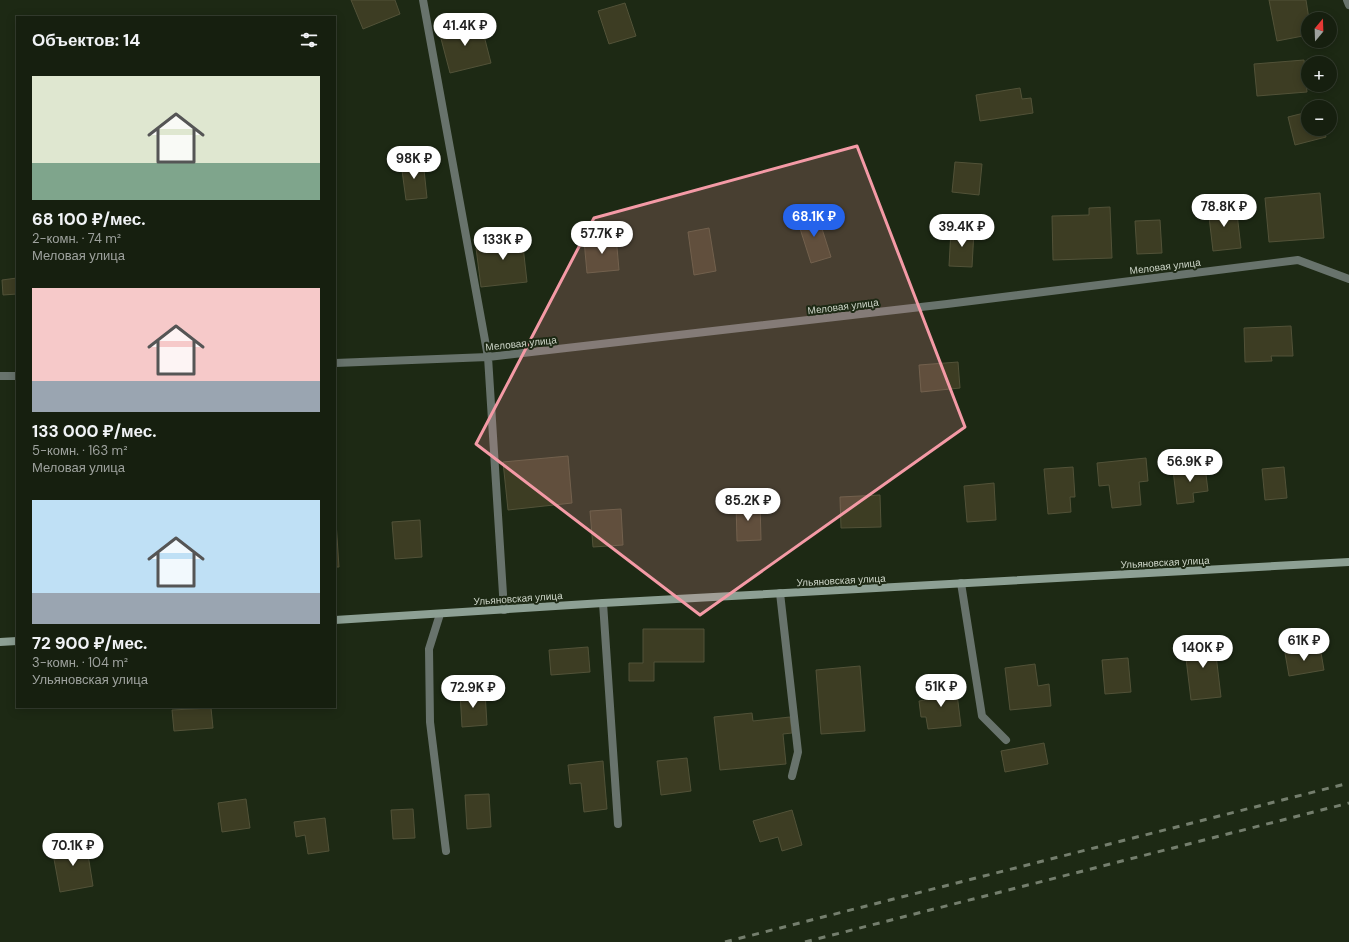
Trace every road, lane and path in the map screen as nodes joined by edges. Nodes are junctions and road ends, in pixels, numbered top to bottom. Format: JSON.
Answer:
{"nodes":[{"id":1,"x":423,"y":0,"type":"edge"},
{"id":2,"x":1347,"y":0,"type":"edge"},
{"id":3,"x":1349,"y":5,"type":"edge"},
{"id":4,"x":1349,"y":279,"type":"edge"},
{"id":5,"x":488,"y":357,"type":"junction"},
{"id":6,"x":336,"y":363,"type":"edge"},
{"id":7,"x":0,"y":376,"type":"edge"},
{"id":8,"x":16,"y":376,"type":"edge"},
{"id":9,"x":1349,"y":562,"type":"edge"},
{"id":10,"x":961,"y":583,"type":"junction"},
{"id":11,"x":780,"y":593,"type":"junction"},
{"id":12,"x":603,"y":602,"type":"junction"},
{"id":13,"x":504,"y":610,"type":"junction"},
{"id":14,"x":440,"y":614,"type":"junction"},
{"id":15,"x":336,"y":620,"type":"edge"},
{"id":16,"x":16,"y":641,"type":"edge"},
{"id":17,"x":0,"y":642,"type":"edge"},
{"id":18,"x":1006,"y":740,"type":"dead end"},
{"id":19,"x":792,"y":776,"type":"dead end"},
{"id":20,"x":618,"y":824,"type":"dead end"},
{"id":21,"x":446,"y":851,"type":"dead end"}],
"edges":[{"from":1,"to":5,"type":"street"},
{"from":2,"to":3,"type":"street"},
{"from":4,"to":5,"type":"street","name":"Меловая улица"},
{"from":5,"to":6,"type":"street","name":"Меловая улица"},
{"from":5,"to":13,"type":"street"},
{"from":7,"to":8,"type":"street"},
{"from":9,"to":10,"type":"main road","name":"Ульяновская улица"},
{"from":10,"to":11,"type":"main road","name":"Ульяновская улица"},
{"from":10,"to":18,"type":"street"},
{"from":11,"to":12,"type":"main road","name":"Ульяновская улица"},
{"from":11,"to":19,"type":"street"},
{"from":12,"to":13,"type":"main road","name":"Ульяновская улица"},
{"from":12,"to":20,"type":"street"},
{"from":13,"to":14,"type":"main road","name":"Ульяновская улица"},
{"from":14,"to":15,"type":"main road","name":"Ульяновская улица"},
{"from":14,"to":21,"type":"street"},
{"from":16,"to":17,"type":"main road"}]}
